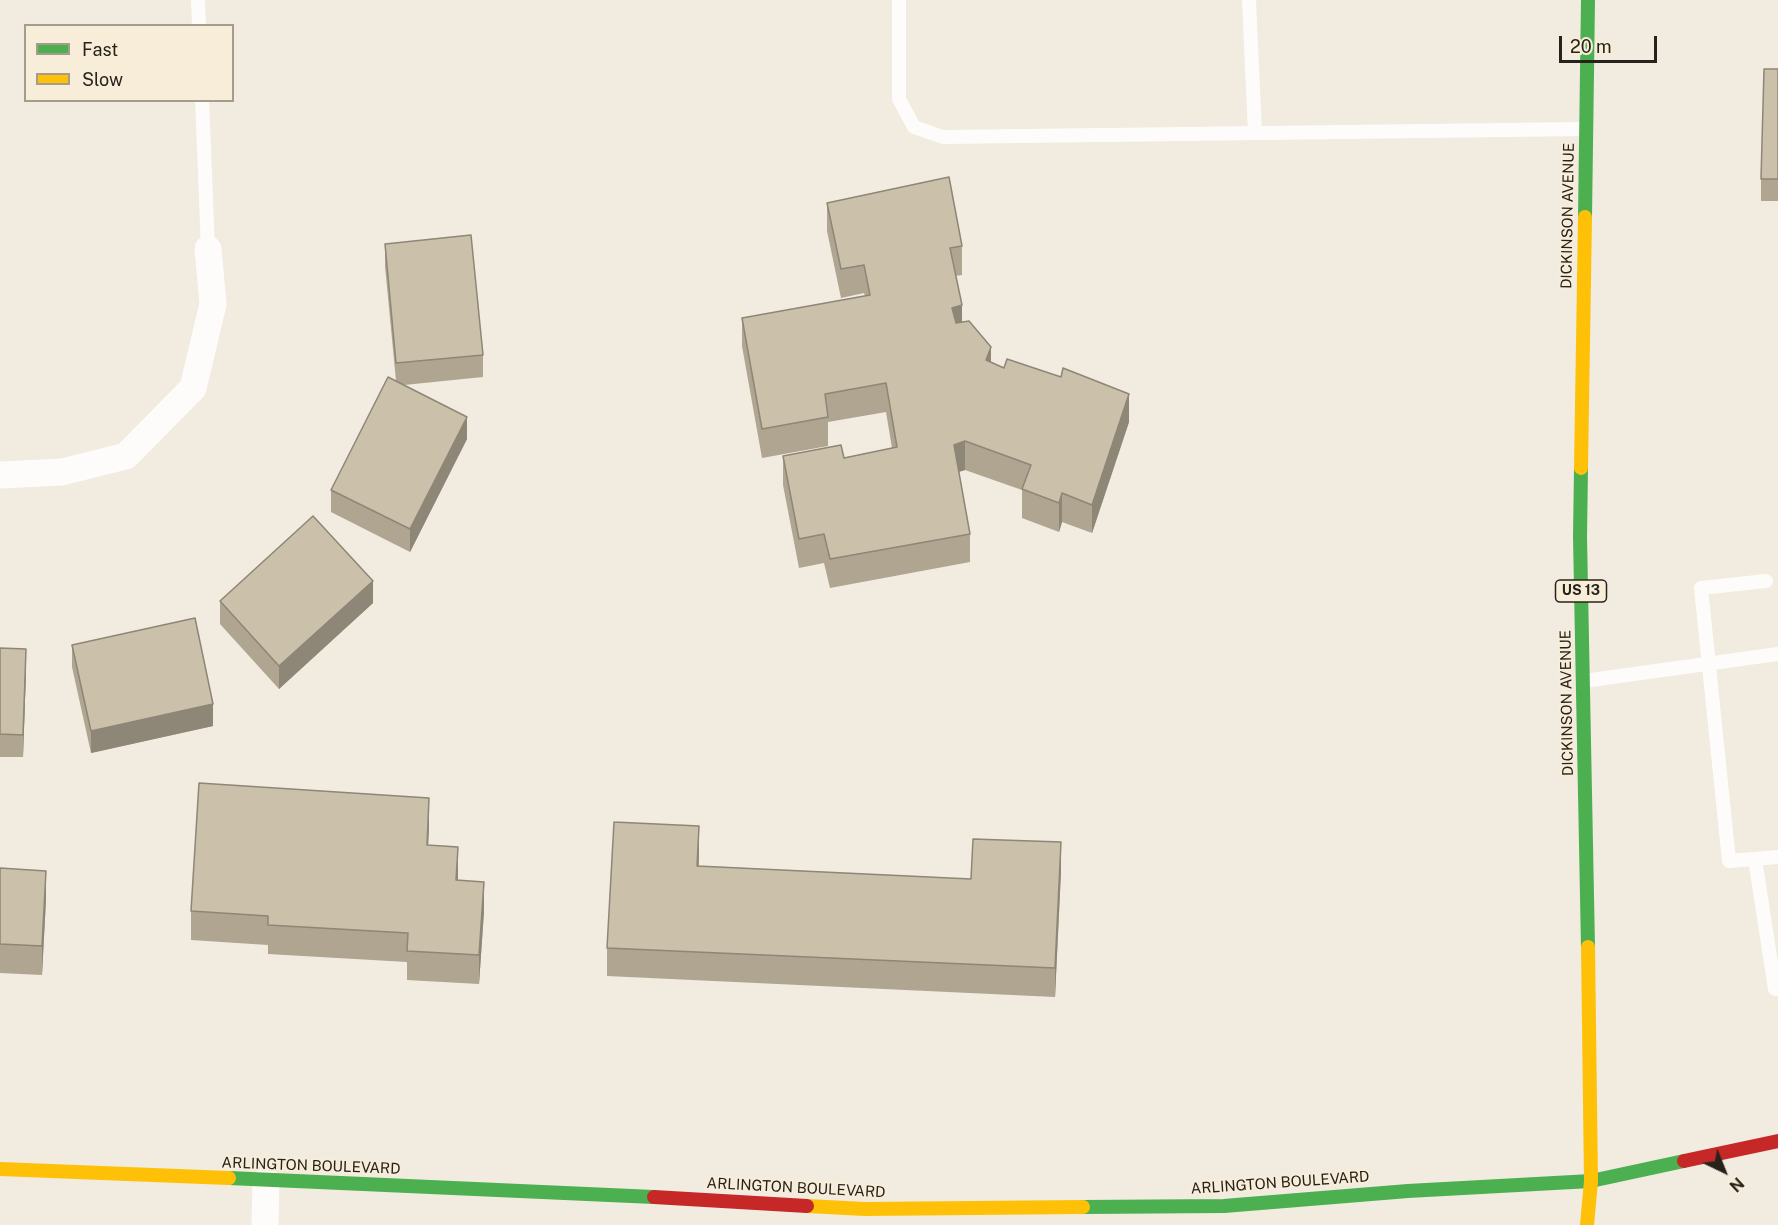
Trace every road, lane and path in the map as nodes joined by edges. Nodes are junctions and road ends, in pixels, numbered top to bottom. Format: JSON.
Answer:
{"nodes":[{"id":1,"x":198,"y":0,"type":"edge"},
{"id":2,"x":899,"y":0,"type":"edge"},
{"id":3,"x":1250,"y":0,"type":"edge"},
{"id":4,"x":1588,"y":0,"type":"edge"},
{"id":5,"x":199,"y":24,"type":"edge"},
{"id":6,"x":202,"y":102,"type":"edge"},
{"id":7,"x":1586,"y":129,"type":"junction"},
{"id":8,"x":1255,"y":133,"type":"junction"},
{"id":9,"x":208,"y":249,"type":"joint"},
{"id":10,"x":0,"y":476,"type":"edge"},
{"id":11,"x":1766,"y":582,"type":"dead end"},
{"id":12,"x":1778,"y":654,"type":"edge"},
{"id":13,"x":1708,"y":664,"type":"junction"},
{"id":14,"x":1584,"y":681,"type":"junction"},
{"id":15,"x":1778,"y":857,"type":"edge"},
{"id":16,"x":1755,"y":859,"type":"junction"},
{"id":17,"x":1778,"y":989,"type":"edge"},
{"id":18,"x":1778,"y":1141,"type":"edge"},
{"id":19,"x":0,"y":1169,"type":"edge"},
{"id":20,"x":266,"y":1181,"type":"junction"},
{"id":21,"x":1591,"y":1181,"type":"junction"},
{"id":22,"x":865,"y":1217,"type":"edge"},
{"id":23,"x":265,"y":1225,"type":"edge"},
{"id":24,"x":1587,"y":1225,"type":"edge"}],
"edges":[{"from":1,"to":5,"type":"lane"},
{"from":2,"to":8,"type":"lane"},
{"from":3,"to":8,"type":"lane"},
{"from":4,"to":7,"type":"main road","name":"DICKINSON AVENUE","number":"US 13"},
{"from":6,"to":9,"type":"lane"},
{"from":7,"to":8,"type":"lane"},
{"from":7,"to":14,"type":"main road","name":"DICKINSON AVENUE","number":"US 13"},
{"from":9,"to":10,"type":"street"},
{"from":11,"to":13,"type":"lane"},
{"from":12,"to":13,"type":"lane"},
{"from":13,"to":14,"type":"lane"},
{"from":13,"to":16,"type":"lane"},
{"from":14,"to":21,"type":"main road","name":"DICKINSON AVENUE","number":"US 13"},
{"from":15,"to":16,"type":"lane"},
{"from":16,"to":17,"type":"lane"},
{"from":18,"to":21,"type":"main road","name":"ARLINGTON BOULEVARD"},
{"from":19,"to":20,"type":"main road","name":"ARLINGTON BOULEVARD"},
{"from":20,"to":22,"type":"main road","name":"ARLINGTON BOULEVARD"},
{"from":20,"to":23,"type":"street"},
{"from":21,"to":22,"type":"main road","name":"ARLINGTON BOULEVARD"},
{"from":21,"to":24,"type":"main road","name":"DICKINSON AVENUE","number":"US 13"}]}
